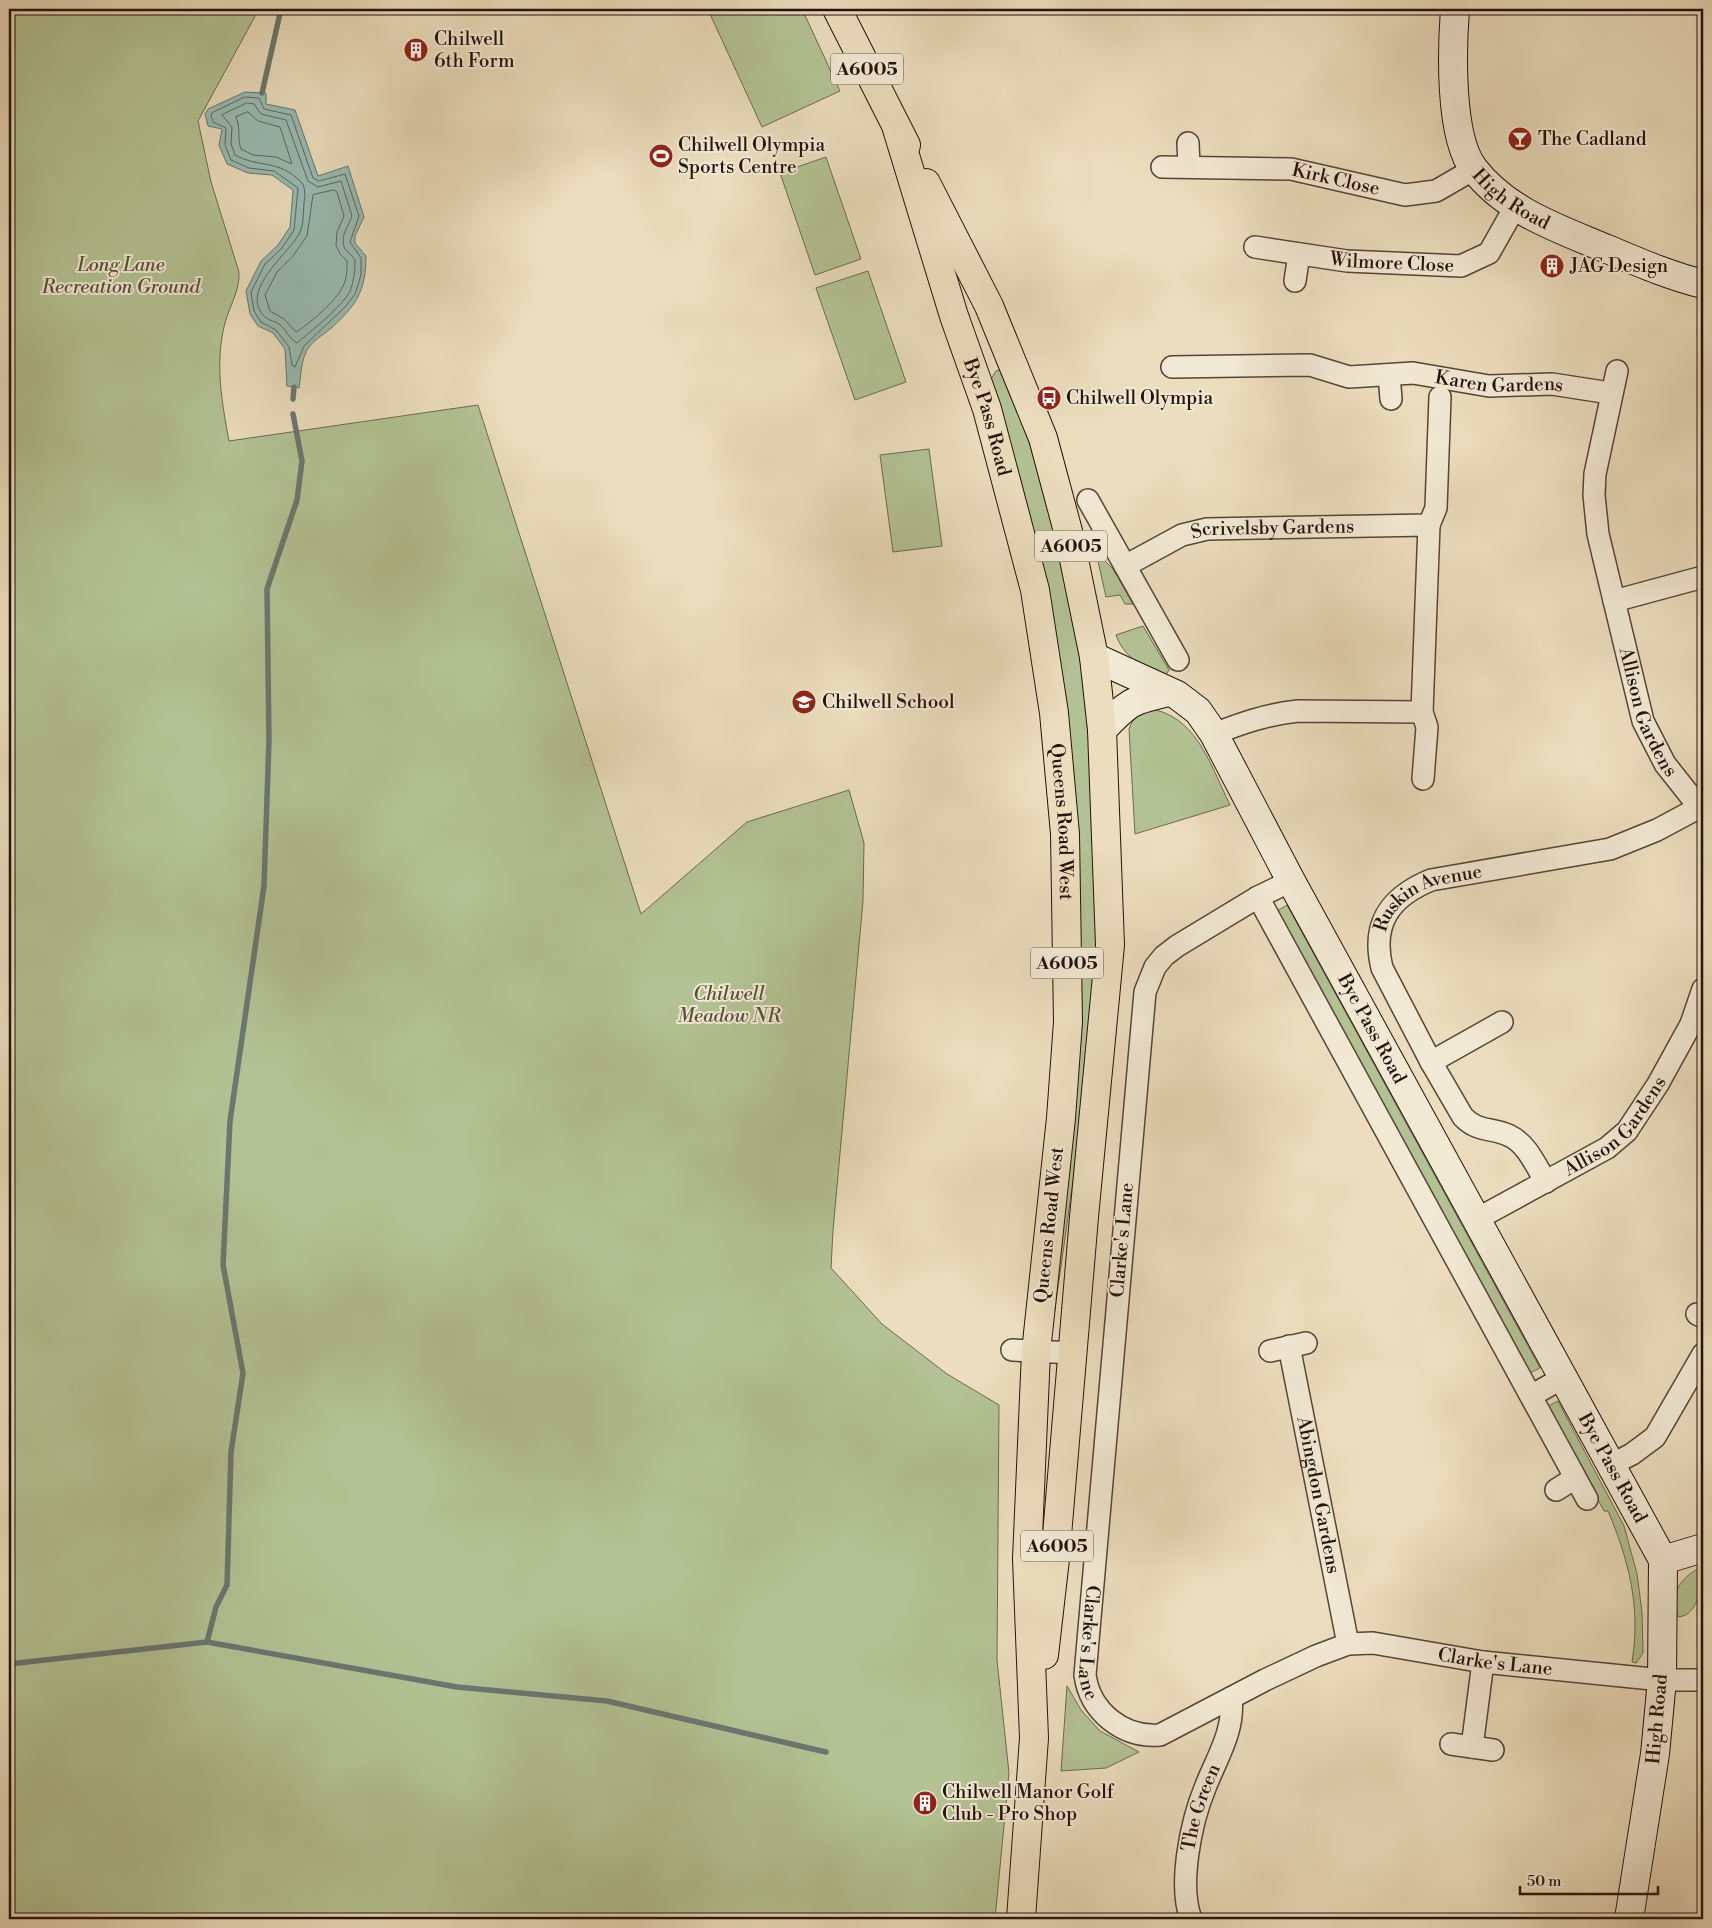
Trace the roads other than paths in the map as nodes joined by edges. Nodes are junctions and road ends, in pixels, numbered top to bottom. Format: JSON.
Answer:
{"nodes":[{"id":1,"x":837,"y":9,"type":"edge"},
{"id":2,"x":1455,"y":9,"type":"edge"},
{"id":3,"x":897,"y":129,"type":"junction"},
{"id":4,"x":1188,"y":143,"type":"dead end"},
{"id":5,"x":1189,"y":166,"type":"junction"},
{"id":6,"x":1162,"y":167,"type":"dead end"},
{"id":7,"x":1474,"y":169,"type":"junction"},
{"id":8,"x":1515,"y":207,"type":"junction"},
{"id":9,"x":1255,"y":247,"type":"dead end"},
{"id":10,"x":1299,"y":254,"type":"junction"},
{"id":11,"x":1295,"y":281,"type":"dead end"},
{"id":12,"x":1703,"y":284,"type":"edge"},
{"id":13,"x":1172,"y":367,"type":"dead end"},
{"id":14,"x":1617,"y":371,"type":"dead end"},
{"id":15,"x":1389,"y":375,"type":"junction"},
{"id":16,"x":1610,"y":394,"type":"junction"},
{"id":17,"x":1440,"y":397,"type":"dead end"},
{"id":18,"x":1391,"y":399,"type":"dead end"},
{"id":19,"x":1088,"y":500,"type":"dead end"},
{"id":20,"x":1429,"y":525,"type":"junction"},
{"id":21,"x":1125,"y":566,"type":"junction"},
{"id":22,"x":1703,"y":577,"type":"edge"},
{"id":23,"x":1614,"y":601,"type":"junction"},
{"id":24,"x":1094,"y":657,"type":"junction"},
{"id":25,"x":1178,"y":660,"type":"dead end"},
{"id":26,"x":1169,"y":692,"type":"junction"},
{"id":27,"x":1422,"y":712,"type":"junction"},
{"id":28,"x":1054,"y":713,"type":"joint"},
{"id":29,"x":1102,"y":730,"type":"junction"},
{"id":30,"x":1214,"y":734,"type":"junction"},
{"id":31,"x":1423,"y":779,"type":"dead end"},
{"id":32,"x":1702,"y":810,"type":"edge"},
{"id":33,"x":1292,"y":881,"type":"junction"},
{"id":34,"x":1258,"y":897,"type":"junction"},
{"id":35,"x":1703,"y":989,"type":"edge"},
{"id":36,"x":1502,"y":1022,"type":"dead end"},
{"id":37,"x":1431,"y":1062,"type":"junction"},
{"id":38,"x":1546,"y":1182,"type":"junction"},
{"id":39,"x":1477,"y":1219,"type":"junction"},
{"id":40,"x":1288,"y":1347,"type":"dead end"},
{"id":41,"x":1024,"y":1351,"type":"junction"},
{"id":42,"x":1074,"y":1353,"type":"junction"},
{"id":43,"x":1703,"y":1354,"type":"edge"},
{"id":44,"x":1564,"y":1377,"type":"junction"},
{"id":45,"x":1531,"y":1396,"type":"junction"},
{"id":46,"x":1611,"y":1465,"type":"junction"},
{"id":47,"x":1576,"y":1478,"type":"junction"},
{"id":48,"x":1556,"y":1490,"type":"dead end"},
{"id":49,"x":1587,"y":1499,"type":"dead end"},
{"id":50,"x":1703,"y":1548,"type":"edge"},
{"id":51,"x":1663,"y":1560,"type":"junction"},
{"id":52,"x":1348,"y":1644,"type":"junction"},
{"id":53,"x":1483,"y":1662,"type":"junction"},
{"id":54,"x":1662,"y":1680,"type":"junction"},
{"id":55,"x":1703,"y":1680,"type":"edge"},
{"id":56,"x":1231,"y":1698,"type":"junction"},
{"id":57,"x":1034,"y":1738,"type":"junction"},
{"id":58,"x":1451,"y":1744,"type":"dead end"},
{"id":59,"x":1472,"y":1747,"type":"junction"},
{"id":60,"x":1493,"y":1750,"type":"dead end"},
{"id":61,"x":1021,"y":1919,"type":"edge"},
{"id":62,"x":1191,"y":1919,"type":"edge"},
{"id":63,"x":1629,"y":1919,"type":"edge"}],
"edges":[{"from":1,"to":3,"type":"main road","name":"Bye Pass Road","number":"A6005"},
{"from":2,"to":7,"type":"main road","name":"High Road"},
{"from":3,"to":24,"type":"main road","name":"Bye Pass Road","number":"A6005"},
{"from":3,"to":28,"type":"main road","name":"Bye Pass Road","number":"A6005"},
{"from":4,"to":5,"type":"street"},
{"from":5,"to":6,"type":"street","name":"Kirk Close"},
{"from":5,"to":7,"type":"street","name":"Kirk Close"},
{"from":7,"to":8,"type":"main road","name":"High Road"},
{"from":8,"to":10,"type":"street","name":"Wilmore Close"},
{"from":8,"to":12,"type":"main road","name":"High Road"},
{"from":9,"to":10,"type":"street","name":"Wilmore Close"},
{"from":10,"to":11,"type":"street"},
{"from":13,"to":15,"type":"street","name":"Karen Gardens"},
{"from":14,"to":16,"type":"street","name":"Allison Gardens"},
{"from":15,"to":16,"type":"street","name":"Karen Gardens"},
{"from":15,"to":18,"type":"street"},
{"from":16,"to":23,"type":"street","name":"Allison Gardens"},
{"from":17,"to":20,"type":"street"},
{"from":19,"to":21,"type":"street"},
{"from":20,"to":21,"type":"street","name":"Scrivelsby Gardens"},
{"from":20,"to":27,"type":"street"},
{"from":21,"to":25,"type":"street"},
{"from":22,"to":23,"type":"street"},
{"from":23,"to":32,"type":"street","name":"Allison Gardens"},
{"from":24,"to":26,"type":"main road","name":"Bye Pass Road"},
{"from":24,"to":29,"type":"main road","name":"Bye Pass Road","number":"A6005"},
{"from":26,"to":29,"type":"main road"},
{"from":26,"to":30,"type":"main road","name":"Bye Pass Road"},
{"from":27,"to":30,"type":"street"},
{"from":27,"to":31,"type":"street"},
{"from":28,"to":41,"type":"main road","name":"Queens Road West","number":"A6005"},
{"from":29,"to":42,"type":"main road","name":"Queens Road West","number":"A6005"},
{"from":30,"to":33,"type":"main road","name":"Bye Pass Road"},
{"from":32,"to":37,"type":"street","name":"Ruskin Avenue"},
{"from":33,"to":34,"type":"street","name":"Clarke's Lane"},
{"from":33,"to":39,"type":"main road","name":"Bye Pass Road"},
{"from":34,"to":45,"type":"street","name":"Bye Pass Road"},
{"from":34,"to":56,"type":"street","name":"Clarke's Lane"},
{"from":35,"to":38,"type":"street","name":"Allison Gardens"},
{"from":36,"to":37,"type":"street"},
{"from":37,"to":38,"type":"street","name":"Ruskin Avenue"},
{"from":38,"to":39,"type":"street","name":"Allison Gardens"},
{"from":39,"to":44,"type":"main road","name":"Bye Pass Road"},
{"from":40,"to":52,"type":"street","name":"Abingdon Gardens"},
{"from":41,"to":42,"type":"street"},
{"from":41,"to":57,"type":"main road","name":"Queens Road West","number":"A6005"},
{"from":42,"to":57,"type":"main road","name":"Queens Road West","number":"A6005"},
{"from":43,"to":46,"type":"street"},
{"from":44,"to":45,"type":"street"},
{"from":44,"to":46,"type":"main road","name":"Bye Pass Road"},
{"from":45,"to":47,"type":"street","name":"Bye Pass Road"},
{"from":46,"to":51,"type":"main road","name":"Bye Pass Road"},
{"from":47,"to":48,"type":"street","name":"Bye Pass Road"},
{"from":47,"to":49,"type":"street","name":"Bye Pass Road"},
{"from":50,"to":51,"type":"main road"},
{"from":51,"to":54,"type":"main road","name":"High Road"},
{"from":52,"to":53,"type":"street","name":"Clarke's Lane"},
{"from":52,"to":56,"type":"street","name":"Clarke's Lane"},
{"from":53,"to":54,"type":"street","name":"Clarke's Lane"},
{"from":53,"to":59,"type":"street"},
{"from":54,"to":55,"type":"street","name":"Clarke's Lane"},
{"from":54,"to":63,"type":"main road","name":"High Road"},
{"from":56,"to":62,"type":"street","name":"The Green"},
{"from":57,"to":61,"type":"main road","name":"Queens Road West","number":"A6005"},
{"from":58,"to":59,"type":"street"},
{"from":59,"to":60,"type":"street"}]}
